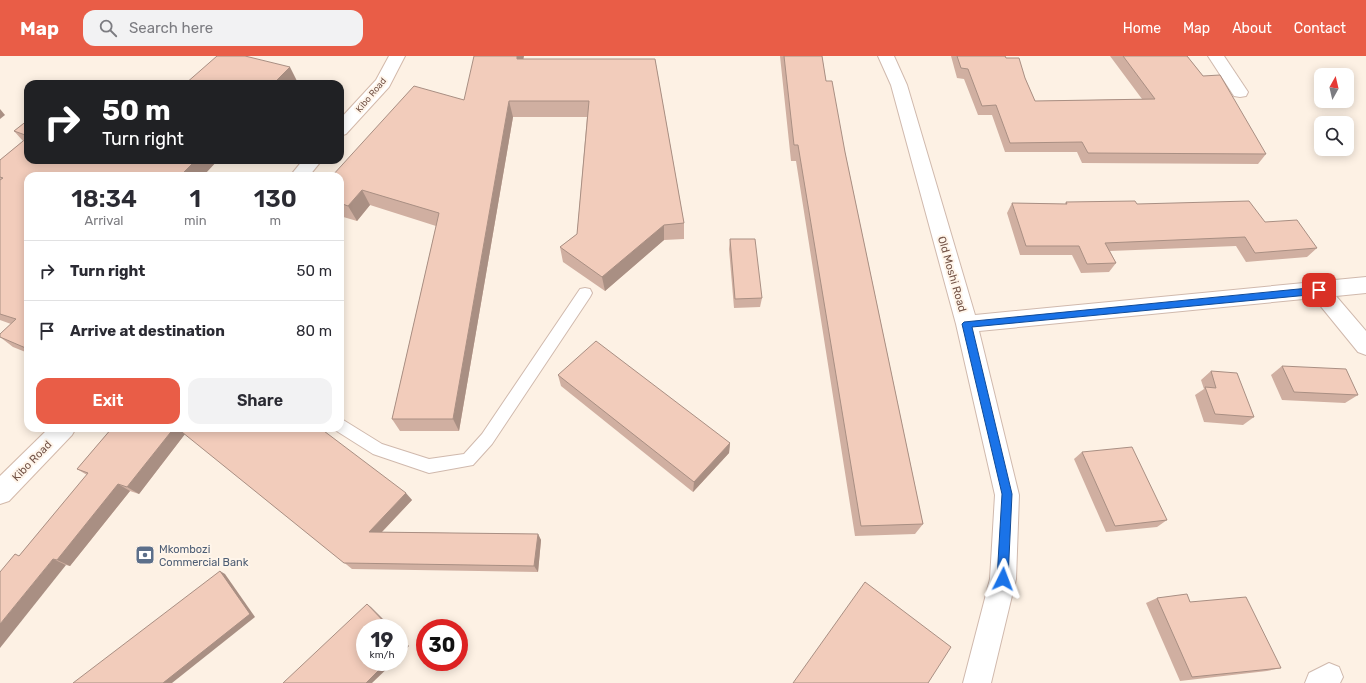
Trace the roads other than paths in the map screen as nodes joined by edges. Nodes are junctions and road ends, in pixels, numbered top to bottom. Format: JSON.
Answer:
{"nodes":[{"id":1,"x":397,"y":56,"type":"edge"},
{"id":2,"x":886,"y":56,"type":"edge"},
{"id":3,"x":1216,"y":56,"type":"edge"},
{"id":4,"x":1240,"y":92,"type":"dead end"},
{"id":5,"x":344,"y":126,"type":"edge"},
{"id":6,"x":310,"y":164,"type":"edge"},
{"id":7,"x":302,"y":172,"type":"edge"},
{"id":8,"x":1366,"y":285,"type":"edge"},
{"id":9,"x":1319,"y":290,"type":"junction"},
{"id":10,"x":584,"y":293,"type":"dead end"},
{"id":11,"x":967,"y":324,"type":"junction"},
{"id":12,"x":1366,"y":346,"type":"edge"},
{"id":13,"x":344,"y":428,"type":"edge"},
{"id":14,"x":60,"y":432,"type":"edge"},
{"id":15,"x":0,"y":493,"type":"edge"},
{"id":16,"x":977,"y":683,"type":"edge"}],
"edges":[{"from":1,"to":5,"type":"street","name":"Kibo Road"},
{"from":2,"to":11,"type":"street","name":"Old Moshi Road"},
{"from":3,"to":4,"type":"street"},
{"from":6,"to":7,"type":"street"},
{"from":8,"to":9,"type":"street"},
{"from":9,"to":11,"type":"street"},
{"from":9,"to":12,"type":"street"},
{"from":10,"to":13,"type":"lane"},
{"from":11,"to":16,"type":"street","name":"Old Moshi Road"},
{"from":14,"to":15,"type":"street","name":"Kibo Road"}]}
